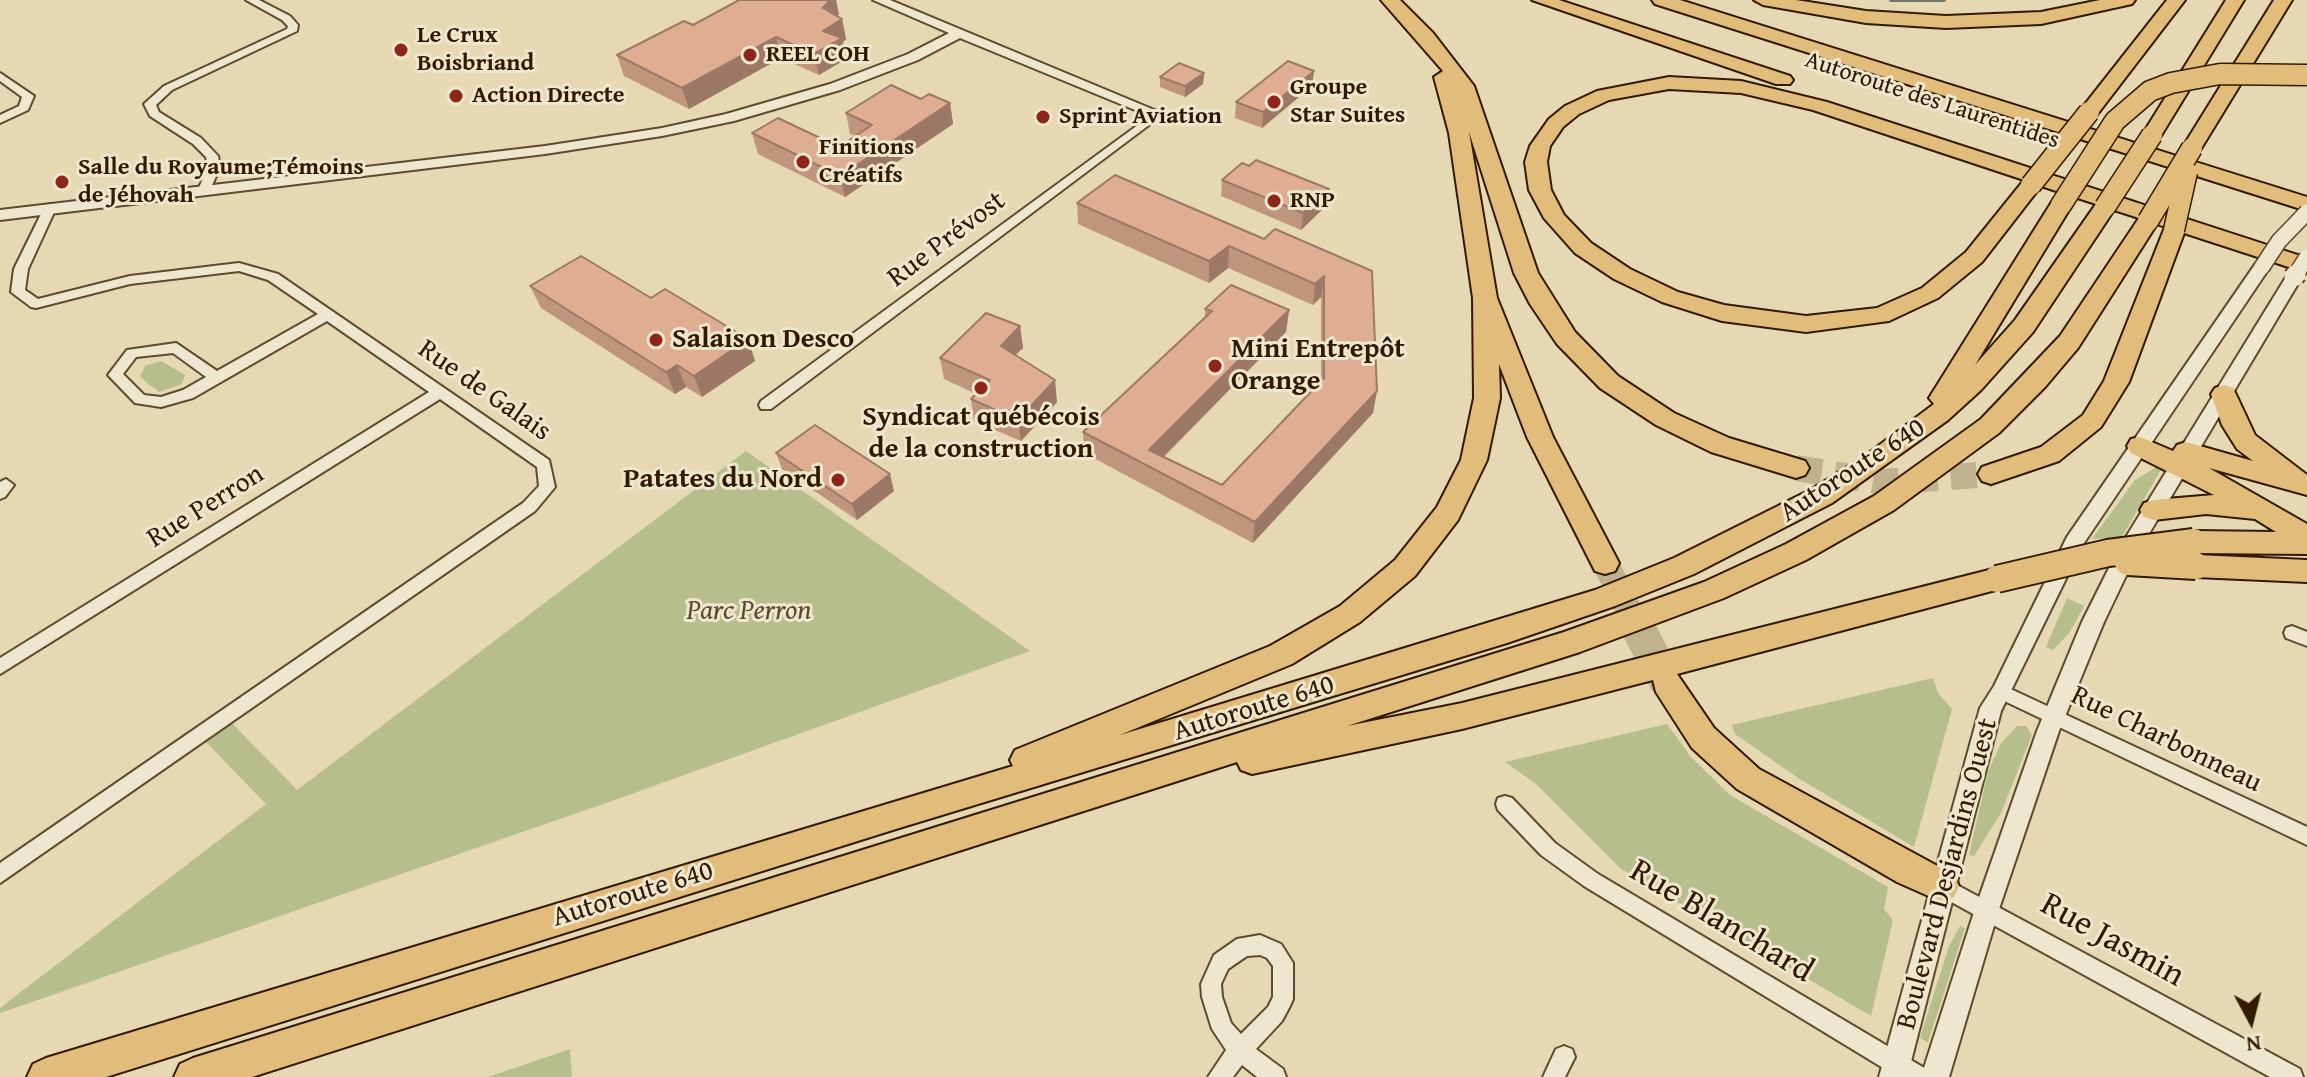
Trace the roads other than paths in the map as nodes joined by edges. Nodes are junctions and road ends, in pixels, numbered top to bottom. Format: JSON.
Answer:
{"nodes":[{"id":1,"x":251,"y":0,"type":"edge"},
{"id":2,"x":879,"y":0,"type":"edge"},
{"id":3,"x":1390,"y":0,"type":"edge"},
{"id":4,"x":1541,"y":0,"type":"edge"},
{"id":5,"x":1661,"y":0,"type":"edge"},
{"id":6,"x":1718,"y":0,"type":"edge"},
{"id":7,"x":1763,"y":0,"type":"edge"},
{"id":8,"x":2126,"y":0,"type":"edge"},
{"id":9,"x":2176,"y":0,"type":"edge"},
{"id":10,"x":2235,"y":0,"type":"edge"},
{"id":11,"x":2283,"y":0,"type":"edge"},
{"id":12,"x":960,"y":33,"type":"junction"},
{"id":13,"x":1433,"y":46,"type":"junction"},
{"id":14,"x":2307,"y":75,"type":"edge"},
{"id":15,"x":0,"y":76,"type":"edge"},
{"id":16,"x":1157,"y":114,"type":"joint"},
{"id":17,"x":0,"y":120,"type":"edge"},
{"id":18,"x":2227,"y":179,"type":"junction"},
{"id":19,"x":2307,"y":186,"type":"edge"},
{"id":20,"x":204,"y":190,"type":"junction"},
{"id":21,"x":2307,"y":196,"type":"edge"},
{"id":22,"x":2307,"y":204,"type":"edge"},
{"id":23,"x":50,"y":208,"type":"junction"},
{"id":24,"x":2307,"y":212,"type":"edge"},
{"id":25,"x":0,"y":215,"type":"edge"},
{"id":26,"x":2161,"y":226,"type":"junction"},
{"id":27,"x":2307,"y":254,"type":"edge"},
{"id":28,"x":2301,"y":272,"type":"edge"},
{"id":29,"x":1485,"y":298,"type":"junction"},
{"id":30,"x":329,"y":314,"type":"junction"},
{"id":31,"x":214,"y":376,"type":"junction"},
{"id":32,"x":440,"y":392,"type":"junction"},
{"id":33,"x":2224,"y":394,"type":"junction"},
{"id":34,"x":766,"y":405,"type":"dead end"},
{"id":35,"x":1925,"y":426,"type":"junction"},
{"id":36,"x":2144,"y":440,"type":"junction"},
{"id":37,"x":2185,"y":459,"type":"junction"},
{"id":38,"x":1796,"y":468,"type":"tunnel mouth"},
{"id":39,"x":1991,"y":474,"type":"tunnel mouth"},
{"id":40,"x":2307,"y":485,"type":"edge"},
{"id":41,"x":2154,"y":510,"type":"junction"},
{"id":42,"x":2273,"y":528,"type":"junction"},
{"id":43,"x":2307,"y":540,"type":"edge"},
{"id":44,"x":2195,"y":554,"type":"junction"},
{"id":45,"x":1605,"y":563,"type":"tunnel mouth"},
{"id":46,"x":2307,"y":571,"type":"edge"},
{"id":47,"x":0,"y":667,"type":"edge"},
{"id":48,"x":1667,"y":683,"type":"tunnel mouth"},
{"id":49,"x":2002,"y":692,"type":"junction"},
{"id":50,"x":2054,"y":717,"type":"junction"},
{"id":51,"x":1105,"y":790,"type":"junction"},
{"id":52,"x":1505,"y":804,"type":"dead end"},
{"id":53,"x":896,"y":814,"type":"junction"},
{"id":54,"x":2307,"y":836,"type":"edge"},
{"id":55,"x":0,"y":874,"type":"edge"},
{"id":56,"x":1942,"y":886,"type":"junction"},
{"id":57,"x":1987,"y":909,"type":"junction"},
{"id":58,"x":1240,"y":1050,"type":"junction"},
{"id":59,"x":1564,"y":1057,"type":"dead end"},
{"id":60,"x":1903,"y":1073,"type":"edge"},
{"id":61,"x":46,"y":1077,"type":"edge"},
{"id":62,"x":193,"y":1077,"type":"edge"},
{"id":63,"x":1219,"y":1077,"type":"edge"},
{"id":64,"x":1275,"y":1077,"type":"edge"},
{"id":65,"x":1554,"y":1077,"type":"edge"},
{"id":66,"x":1935,"y":1077,"type":"edge"},
{"id":67,"x":2292,"y":1077,"type":"edge"}],
"edges":[{"from":1,"to":20,"type":"street"},
{"from":2,"to":12,"type":"street"},
{"from":3,"to":13,"type":"highway"},
{"from":4,"to":27,"type":"highway","name":"Autoroute des Laurentides"},
{"from":5,"to":18,"type":"highway","name":"Autoroute des Laurentides"},
{"from":6,"to":19,"type":"highway"},
{"from":7,"to":8,"type":"highway"},
{"from":9,"to":28,"type":"highway","bridge":true},
{"from":10,"to":35,"type":"highway","name":"Autoroute 640","bridge":true},
{"from":11,"to":26,"type":"highway","bridge":true},
{"from":12,"to":16,"type":"street"},
{"from":12,"to":20,"type":"street"},
{"from":13,"to":29,"type":"highway"},
{"from":13,"to":38,"type":"highway"},
{"from":14,"to":35,"type":"highway","bridge":true},
{"from":15,"to":17,"type":"street"},
{"from":16,"to":34,"type":"street","name":"Rue Prévost"},
{"from":18,"to":21,"type":"highway"},
{"from":18,"to":22,"type":"highway","name":"Autoroute des Laurentides"},
{"from":20,"to":23,"type":"street"},
{"from":23,"to":25,"type":"street"},
{"from":23,"to":30,"type":"street","name":"Rue de Galais"},
{"from":24,"to":36,"type":"street","name":"Boulevard Desjardins Ouest","bridge":true},
{"from":26,"to":39,"type":"highway"},
{"from":26,"to":51,"type":"highway","name":"Autoroute 640"},
{"from":27,"to":28,"type":"street","name":"Boulevard Desjardins Ouest","bridge":true},
{"from":28,"to":33,"type":"street","name":"Boulevard Desjardins Ouest"},
{"from":29,"to":45,"type":"highway"},
{"from":29,"to":53,"type":"highway"},
{"from":30,"to":31,"type":"street"},
{"from":30,"to":32,"type":"street","name":"Rue de Galais"},
{"from":31,"to":31,"type":"street"},
{"from":32,"to":47,"type":"street","name":"Rue Perron"},
{"from":32,"to":55,"type":"street","name":"Rue de Galais"},
{"from":33,"to":37,"type":"street","name":"Boulevard Desjardins Ouest"},
{"from":33,"to":40,"type":"highway"},
{"from":35,"to":53,"type":"highway","name":"Autoroute 640"},
{"from":36,"to":37,"type":"highway"},
{"from":36,"to":49,"type":"street","name":"Boulevard Desjardins Ouest"},
{"from":37,"to":40,"type":"highway"},
{"from":37,"to":41,"type":"street","name":"Boulevard Desjardins Ouest"},
{"from":37,"to":42,"type":"highway"},
{"from":41,"to":42,"type":"highway"},
{"from":41,"to":50,"type":"street","name":"Boulevard Desjardins Ouest"},
{"from":42,"to":43,"type":"highway"},
{"from":42,"to":44,"type":"highway"},
{"from":44,"to":46,"type":"highway"},
{"from":44,"to":51,"type":"highway","bridge":true},
{"from":48,"to":56,"type":"highway"},
{"from":49,"to":50,"type":"street","name":"Rue Charbonneau"},
{"from":49,"to":56,"type":"street","name":"Boulevard Desjardins Ouest"},
{"from":50,"to":54,"type":"street","name":"Rue Charbonneau"},
{"from":50,"to":57,"type":"street","name":"Boulevard Desjardins Ouest"},
{"from":51,"to":62,"type":"highway","name":"Autoroute 640"},
{"from":52,"to":60,"type":"street","name":"Rue Blanchard"},
{"from":53,"to":61,"type":"highway","name":"Autoroute 640"},
{"from":56,"to":57,"type":"street","name":"Rue Jasmin"},
{"from":56,"to":60,"type":"street","name":"Boulevard Desjardins Ouest"},
{"from":57,"to":66,"type":"street","name":"Boulevard Desjardins Ouest"},
{"from":57,"to":67,"type":"street","name":"Rue Jasmin"},
{"from":58,"to":58,"type":"street"},
{"from":58,"to":63,"type":"street"},
{"from":58,"to":64,"type":"street"},
{"from":59,"to":65,"type":"street"}]}
